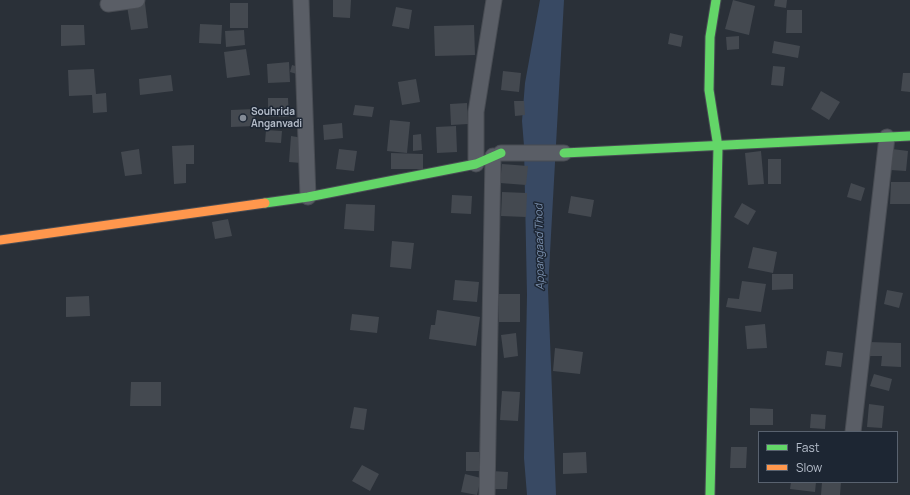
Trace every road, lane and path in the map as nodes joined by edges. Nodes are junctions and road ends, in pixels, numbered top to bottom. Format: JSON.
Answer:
{"nodes":[{"id":1,"x":137,"y":0,"type":"edge"},
{"id":2,"x":301,"y":0,"type":"edge"},
{"id":3,"x":494,"y":0,"type":"edge"},
{"id":4,"x":716,"y":0,"type":"edge"},
{"id":5,"x":108,"y":4,"type":"dead end"},
{"id":6,"x":910,"y":136,"type":"edge"},
{"id":7,"x":887,"y":137,"type":"junction"},
{"id":8,"x":718,"y":147,"type":"junction"},
{"id":9,"x":564,"y":154,"type":"joint"},
{"id":10,"x":497,"y":155,"type":"junction"},
{"id":11,"x":476,"y":164,"type":"junction"},
{"id":12,"x":308,"y":197,"type":"junction"},
{"id":13,"x":0,"y":240,"type":"edge"},
{"id":14,"x":853,"y":431,"type":"edge"},
{"id":15,"x":487,"y":495,"type":"edge"},
{"id":16,"x":710,"y":495,"type":"edge"}],
"edges":[{"from":1,"to":5,"type":"street"},
{"from":2,"to":12,"type":"street"},
{"from":3,"to":11,"type":"street"},
{"from":4,"to":8,"type":"street"},
{"from":6,"to":7,"type":"street"},
{"from":7,"to":8,"type":"street"},
{"from":7,"to":14,"type":"street"},
{"from":8,"to":9,"type":"street"},
{"from":8,"to":16,"type":"street"},
{"from":9,"to":10,"type":"street"},
{"from":10,"to":11,"type":"street"},
{"from":10,"to":15,"type":"street"},
{"from":11,"to":12,"type":"street"},
{"from":12,"to":13,"type":"street"}]}
